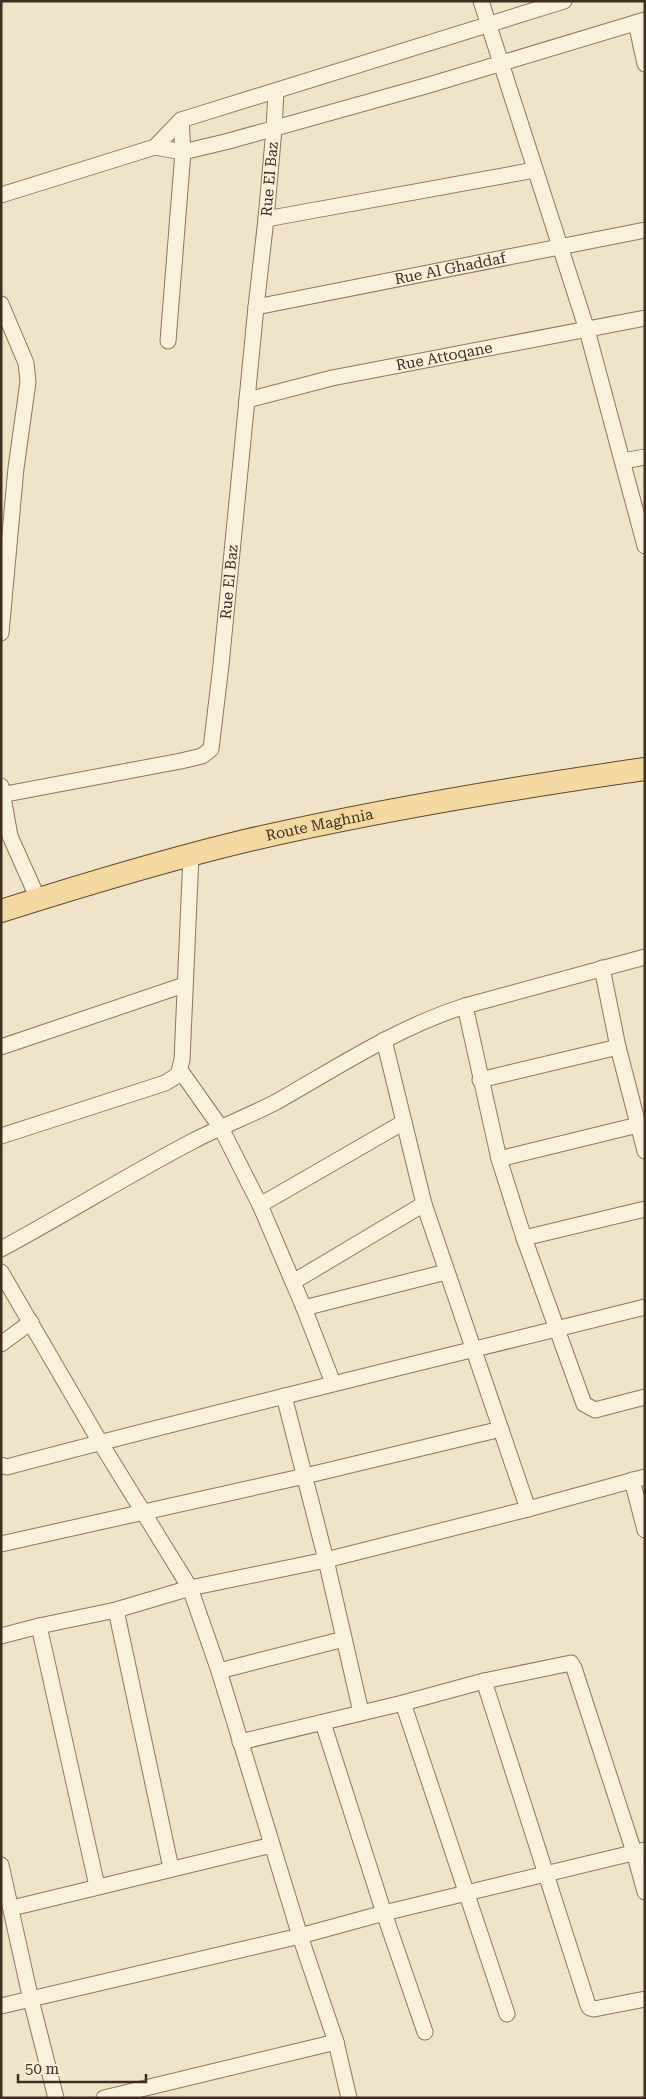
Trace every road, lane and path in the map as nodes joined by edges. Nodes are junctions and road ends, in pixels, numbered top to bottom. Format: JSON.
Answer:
{"nodes":[{"id":1,"x":481,"y":1,"type":"edge"},
{"id":2,"x":564,"y":1,"type":"edge"},
{"id":3,"x":640,"y":21,"type":"edge"},
{"id":4,"x":489,"y":24,"type":"junction"},
{"id":5,"x":501,"y":63,"type":"junction"},
{"id":6,"x":645,"y":64,"type":"edge"},
{"id":7,"x":276,"y":90,"type":"junction"},
{"id":8,"x":181,"y":120,"type":"junction"},
{"id":9,"x":274,"y":129,"type":"junction"},
{"id":10,"x":155,"y":147,"type":"junction"},
{"id":11,"x":183,"y":152,"type":"junction"},
{"id":12,"x":535,"y":170,"type":"junction"},
{"id":13,"x":1,"y":195,"type":"edge"},
{"id":14,"x":266,"y":219,"type":"junction"},
{"id":15,"x":645,"y":230,"type":"edge"},
{"id":16,"x":562,"y":247,"type":"junction"},
{"id":17,"x":1,"y":304,"type":"edge"},
{"id":18,"x":256,"y":307,"type":"junction"},
{"id":19,"x":645,"y":318,"type":"edge"},
{"id":20,"x":587,"y":330,"type":"junction"},
{"id":21,"x":168,"y":341,"type":"dead end"},
{"id":22,"x":246,"y":400,"type":"junction"},
{"id":23,"x":645,"y":457,"type":"edge"},
{"id":24,"x":623,"y":461,"type":"junction"},
{"id":25,"x":645,"y":546,"type":"edge"},
{"id":26,"x":1,"y":633,"type":"edge"},
{"id":27,"x":645,"y":769,"type":"edge"},
{"id":28,"x":2,"y":792,"type":"edge"},
{"id":29,"x":191,"y":855,"type":"junction"},
{"id":30,"x":38,"y":899,"type":"junction"},
{"id":31,"x":1,"y":911,"type":"edge"},
{"id":32,"x":645,"y":957,"type":"edge"},
{"id":33,"x":602,"y":968,"type":"junction"},
{"id":34,"x":184,"y":985,"type":"junction"},
{"id":35,"x":465,"y":1006,"type":"junction"},
{"id":36,"x":384,"y":1040,"type":"junction"},
{"id":37,"x":1,"y":1047,"type":"edge"},
{"id":38,"x":618,"y":1047,"type":"junction"},
{"id":39,"x":180,"y":1070,"type":"junction"},
{"id":40,"x":480,"y":1080,"type":"junction"},
{"id":41,"x":404,"y":1122,"type":"junction"},
{"id":42,"x":638,"y":1125,"type":"junction"},
{"id":43,"x":221,"y":1128,"type":"junction"},
{"id":44,"x":1,"y":1136,"type":"edge"},
{"id":45,"x":645,"y":1151,"type":"edge"},
{"id":46,"x":499,"y":1159,"type":"junction"},
{"id":47,"x":424,"y":1204,"type":"junction"},
{"id":48,"x":260,"y":1206,"type":"junction"},
{"id":49,"x":645,"y":1208,"type":"edge"},
{"id":50,"x":524,"y":1238,"type":"junction"},
{"id":51,"x":1,"y":1249,"type":"edge"},
{"id":52,"x":1,"y":1272,"type":"edge"},
{"id":53,"x":446,"y":1272,"type":"junction"},
{"id":54,"x":293,"y":1282,"type":"junction"},
{"id":55,"x":645,"y":1306,"type":"edge"},
{"id":56,"x":304,"y":1308,"type":"junction"},
{"id":57,"x":31,"y":1322,"type":"junction"},
{"id":58,"x":557,"y":1329,"type":"junction"},
{"id":59,"x":1,"y":1344,"type":"edge"},
{"id":60,"x":473,"y":1351,"type":"junction"},
{"id":61,"x":333,"y":1383,"type":"junction"},
{"id":62,"x":284,"y":1396,"type":"junction"},
{"id":63,"x":645,"y":1398,"type":"edge"},
{"id":64,"x":502,"y":1428,"type":"junction"},
{"id":65,"x":100,"y":1442,"type":"junction"},
{"id":66,"x":1,"y":1465,"type":"edge"},
{"id":67,"x":305,"y":1476,"type":"junction"},
{"id":68,"x":638,"y":1478,"type":"edge"},
{"id":69,"x":528,"y":1509,"type":"junction"},
{"id":70,"x":145,"y":1512,"type":"junction"},
{"id":71,"x":645,"y":1530,"type":"edge"},
{"id":72,"x":1,"y":1544,"type":"edge"},
{"id":73,"x":326,"y":1560,"type":"junction"},
{"id":74,"x":190,"y":1588,"type":"junction"},
{"id":75,"x":116,"y":1610,"type":"junction"},
{"id":76,"x":39,"y":1626,"type":"junction"},
{"id":77,"x":1,"y":1636,"type":"edge"},
{"id":78,"x":344,"y":1639,"type":"junction"},
{"id":79,"x":219,"y":1671,"type":"junction"},
{"id":80,"x":484,"y":1681,"type":"junction"},
{"id":81,"x":403,"y":1703,"type":"junction"},
{"id":82,"x":361,"y":1712,"type":"junction"},
{"id":83,"x":324,"y":1723,"type":"junction"},
{"id":84,"x":240,"y":1742,"type":"junction"},
{"id":85,"x":272,"y":1845,"type":"junction"},
{"id":86,"x":640,"y":1851,"type":"edge"},
{"id":87,"x":1,"y":1865,"type":"edge"},
{"id":88,"x":171,"y":1868,"type":"junction"},
{"id":89,"x":547,"y":1874,"type":"junction"},
{"id":90,"x":98,"y":1886,"type":"junction"},
{"id":91,"x":645,"y":1892,"type":"edge"},
{"id":92,"x":466,"y":1893,"type":"junction"},
{"id":93,"x":12,"y":1908,"type":"junction"},
{"id":94,"x":384,"y":1913,"type":"junction"},
{"id":95,"x":300,"y":1936,"type":"junction"},
{"id":96,"x":645,"y":1999,"type":"edge"},
{"id":97,"x":31,"y":2000,"type":"junction"},
{"id":98,"x":1,"y":2006,"type":"edge"},
{"id":99,"x":507,"y":2014,"type":"dead end"},
{"id":100,"x":425,"y":2032,"type":"dead end"},
{"id":101,"x":336,"y":2042,"type":"junction"},
{"id":102,"x":56,"y":2098,"type":"edge"},
{"id":103,"x":104,"y":2098,"type":"edge"},
{"id":104,"x":350,"y":2098,"type":"edge"}],
"edges":[{"from":1,"to":4,"type":"street"},
{"from":2,"to":4,"type":"street"},
{"from":3,"to":5,"type":"street"},
{"from":3,"to":6,"type":"street"},
{"from":4,"to":5,"type":"street"},
{"from":4,"to":7,"type":"street"},
{"from":5,"to":9,"type":"street"},
{"from":5,"to":12,"type":"street"},
{"from":7,"to":8,"type":"street"},
{"from":7,"to":9,"type":"street","name":"Rue El Baz"},
{"from":8,"to":10,"type":"street"},
{"from":8,"to":11,"type":"street"},
{"from":9,"to":11,"type":"street"},
{"from":9,"to":14,"type":"street","name":"Rue El Baz"},
{"from":10,"to":11,"type":"street"},
{"from":10,"to":13,"type":"street"},
{"from":11,"to":21,"type":"street"},
{"from":12,"to":14,"type":"street"},
{"from":12,"to":16,"type":"street"},
{"from":14,"to":18,"type":"street","name":"Rue El Baz"},
{"from":15,"to":16,"type":"street","name":"Rue Al Ghaddaf"},
{"from":16,"to":18,"type":"street","name":"Rue Al Ghaddaf"},
{"from":16,"to":20,"type":"street"},
{"from":17,"to":26,"type":"street"},
{"from":18,"to":22,"type":"street","name":"Rue El Baz"},
{"from":19,"to":20,"type":"street","name":"Rue Attoqane"},
{"from":20,"to":22,"type":"street","name":"Rue Attoqane"},
{"from":20,"to":24,"type":"street"},
{"from":22,"to":28,"type":"street","name":"Rue El Baz"},
{"from":23,"to":24,"type":"street"},
{"from":24,"to":25,"type":"street"},
{"from":27,"to":29,"type":"main road","name":"Route Maghnia"},
{"from":28,"to":30,"type":"street","name":"Rue El Baz"},
{"from":29,"to":30,"type":"main road","name":"Route Maghnia"},
{"from":29,"to":34,"type":"street"},
{"from":30,"to":31,"type":"main road","name":"Route Maghnia"},
{"from":32,"to":33,"type":"street"},
{"from":33,"to":35,"type":"street"},
{"from":33,"to":38,"type":"street"},
{"from":34,"to":37,"type":"street"},
{"from":34,"to":39,"type":"street"},
{"from":35,"to":36,"type":"street"},
{"from":35,"to":40,"type":"street"},
{"from":36,"to":41,"type":"street"},
{"from":36,"to":43,"type":"street"},
{"from":38,"to":40,"type":"street"},
{"from":38,"to":42,"type":"street"},
{"from":39,"to":43,"type":"street"},
{"from":39,"to":44,"type":"street"},
{"from":40,"to":46,"type":"street"},
{"from":41,"to":47,"type":"street"},
{"from":41,"to":48,"type":"street"},
{"from":42,"to":45,"type":"street"},
{"from":42,"to":46,"type":"street"},
{"from":43,"to":48,"type":"street"},
{"from":43,"to":51,"type":"street"},
{"from":46,"to":50,"type":"street"},
{"from":47,"to":53,"type":"street"},
{"from":47,"to":54,"type":"street"},
{"from":48,"to":54,"type":"street"},
{"from":49,"to":50,"type":"street"},
{"from":50,"to":58,"type":"street"},
{"from":52,"to":57,"type":"street"},
{"from":53,"to":56,"type":"street"},
{"from":53,"to":60,"type":"street"},
{"from":54,"to":56,"type":"street"},
{"from":55,"to":58,"type":"street"},
{"from":56,"to":61,"type":"street"},
{"from":57,"to":59,"type":"street"},
{"from":57,"to":65,"type":"street"},
{"from":58,"to":60,"type":"street"},
{"from":58,"to":63,"type":"street"},
{"from":60,"to":61,"type":"street"},
{"from":60,"to":64,"type":"street"},
{"from":61,"to":62,"type":"street"},
{"from":62,"to":65,"type":"street"},
{"from":62,"to":67,"type":"street"},
{"from":64,"to":67,"type":"street"},
{"from":64,"to":69,"type":"street"},
{"from":65,"to":66,"type":"street"},
{"from":65,"to":70,"type":"street"},
{"from":67,"to":70,"type":"street"},
{"from":67,"to":73,"type":"street"},
{"from":68,"to":69,"type":"street"},
{"from":68,"to":71,"type":"street"},
{"from":69,"to":73,"type":"street"},
{"from":70,"to":72,"type":"street"},
{"from":70,"to":74,"type":"street"},
{"from":73,"to":74,"type":"street"},
{"from":73,"to":78,"type":"street"},
{"from":74,"to":75,"type":"street"},
{"from":74,"to":79,"type":"street"},
{"from":75,"to":76,"type":"street"},
{"from":75,"to":88,"type":"street"},
{"from":76,"to":77,"type":"street"},
{"from":76,"to":90,"type":"street"},
{"from":78,"to":79,"type":"street"},
{"from":78,"to":82,"type":"street"},
{"from":79,"to":84,"type":"street"},
{"from":80,"to":81,"type":"street"},
{"from":80,"to":86,"type":"street"},
{"from":80,"to":89,"type":"street"},
{"from":81,"to":82,"type":"street"},
{"from":81,"to":92,"type":"street"},
{"from":82,"to":83,"type":"street"},
{"from":83,"to":84,"type":"street"},
{"from":83,"to":94,"type":"street"},
{"from":84,"to":85,"type":"street"},
{"from":85,"to":88,"type":"street"},
{"from":85,"to":95,"type":"street"},
{"from":86,"to":89,"type":"street"},
{"from":86,"to":91,"type":"street"},
{"from":87,"to":93,"type":"street"},
{"from":88,"to":90,"type":"street"},
{"from":89,"to":92,"type":"street"},
{"from":89,"to":96,"type":"street"},
{"from":90,"to":93,"type":"street"},
{"from":92,"to":94,"type":"street"},
{"from":92,"to":99,"type":"street"},
{"from":93,"to":97,"type":"street"},
{"from":94,"to":95,"type":"street"},
{"from":94,"to":100,"type":"street"},
{"from":95,"to":97,"type":"street"},
{"from":95,"to":101,"type":"street"},
{"from":97,"to":98,"type":"street"},
{"from":97,"to":102,"type":"street"},
{"from":101,"to":103,"type":"street"},
{"from":101,"to":104,"type":"street"}]}
